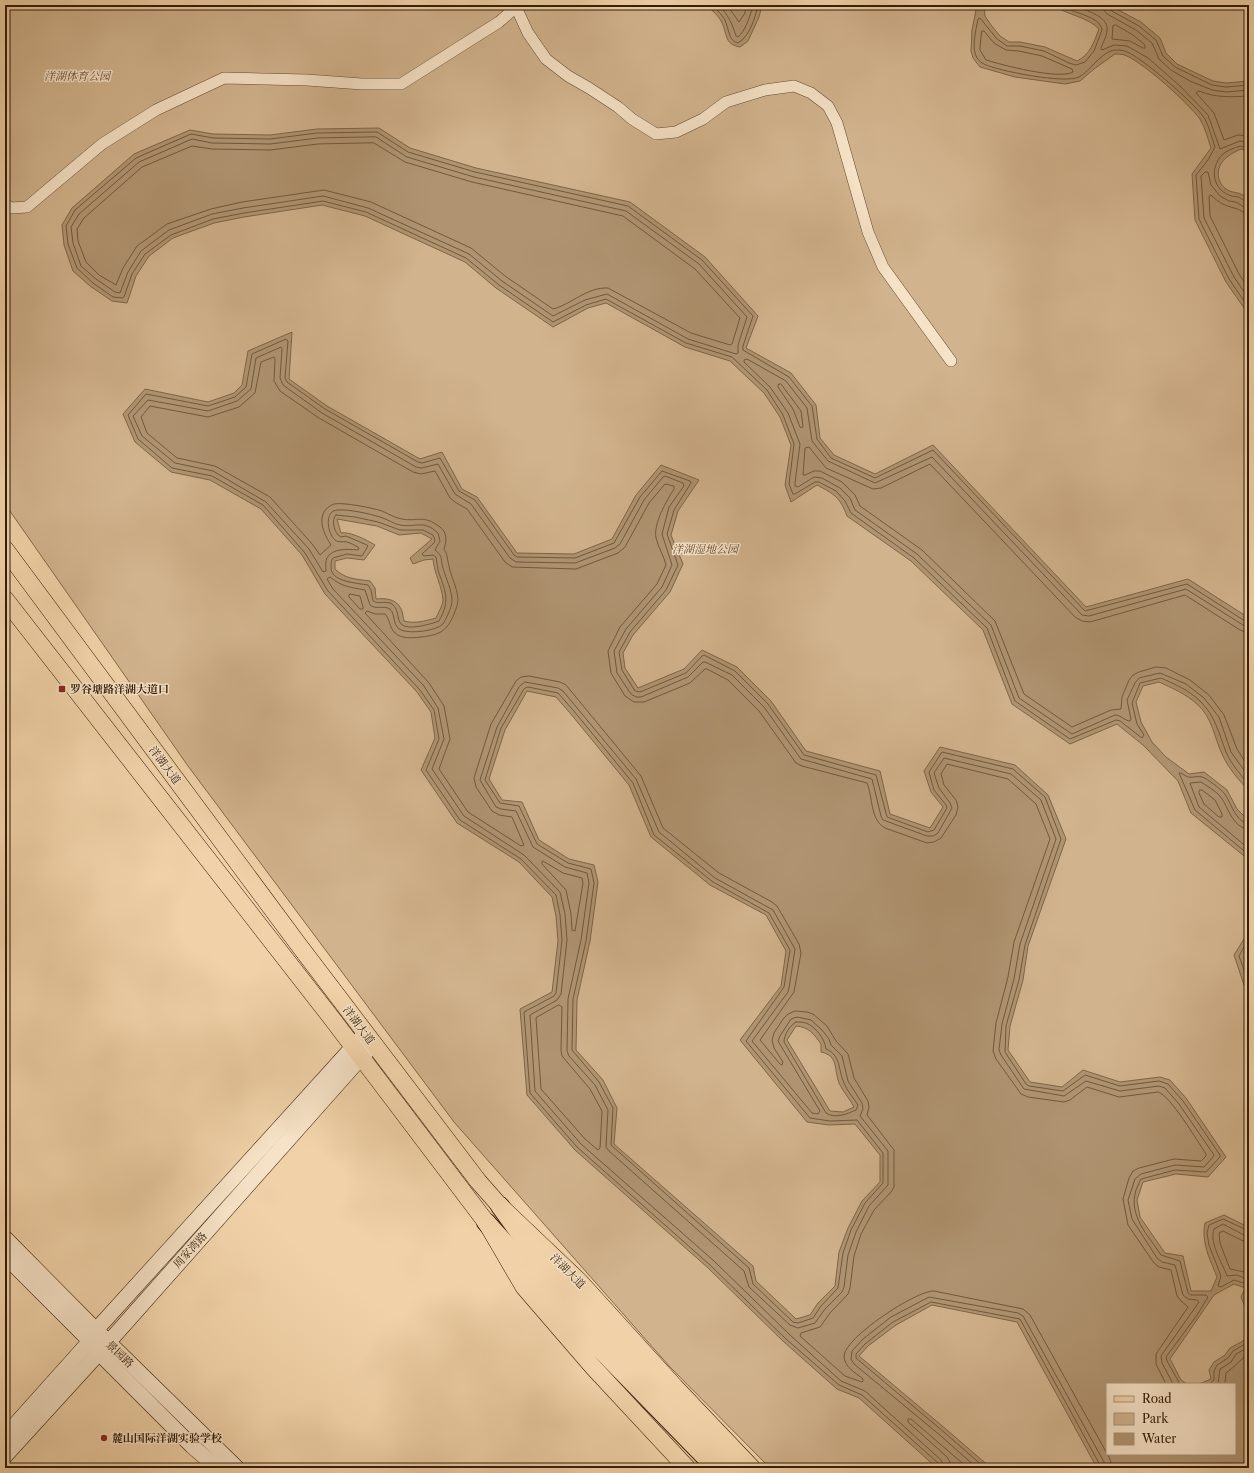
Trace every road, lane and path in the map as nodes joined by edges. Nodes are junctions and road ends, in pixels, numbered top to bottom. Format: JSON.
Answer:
{"nodes":[{"id":1,"x":515,"y":6,"type":"edge"},
{"id":2,"x":5,"y":204,"type":"edge"},
{"id":3,"x":952,"y":360,"type":"dead end"},
{"id":4,"x":5,"y":549,"type":"edge"},
{"id":5,"x":5,"y":599,"type":"edge"},
{"id":6,"x":370,"y":1038,"type":"junction"},
{"id":7,"x":357,"y":1052,"type":"junction"},
{"id":8,"x":500,"y":1206,"type":"junction"},
{"id":9,"x":486,"y":1222,"type":"junction"},
{"id":10,"x":5,"y":1238,"type":"edge"},
{"id":11,"x":5,"y":1256,"type":"edge"},
{"id":12,"x":93,"y":1336,"type":"junction"},
{"id":13,"x":601,"y":1340,"type":"junction"},
{"id":14,"x":104,"y":1348,"type":"junction"},
{"id":15,"x":5,"y":1436,"type":"edge"},
{"id":16,"x":5,"y":1456,"type":"edge"},
{"id":17,"x":217,"y":1468,"type":"edge"},
{"id":18,"x":237,"y":1468,"type":"edge"},
{"id":19,"x":687,"y":1468,"type":"edge"},
{"id":20,"x":716,"y":1468,"type":"edge"},
{"id":21,"x":737,"y":1468,"type":"edge"},
{"id":22,"x":752,"y":1468,"type":"edge"}],
"edges":[{"from":1,"to":2,"type":"street"},
{"from":1,"to":3,"type":"street"},
{"from":4,"to":6,"type":"main road","name":"洋湖大道"},
{"from":5,"to":7,"type":"main road","name":"洋湖大道"},
{"from":6,"to":7,"type":"main road","name":"周家湾路"},
{"from":6,"to":8,"type":"main road","name":"洋湖大道"},
{"from":7,"to":9,"type":"main road","name":"洋湖大道"},
{"from":7,"to":12,"type":"main road","name":"周家湾路"},
{"from":7,"to":14,"type":"main road","name":"周家湾路"},
{"from":8,"to":13,"type":"highway"},
{"from":8,"to":22,"type":"main road","name":"洋湖大道"},
{"from":9,"to":13,"type":"highway"},
{"from":9,"to":19,"type":"main road","name":"洋湖大道"},
{"from":10,"to":12,"type":"main road","name":"景园路"},
{"from":11,"to":12,"type":"main road","name":"景园路"},
{"from":12,"to":14,"type":"main road","name":"景园路"},
{"from":12,"to":15,"type":"main road","name":"周家湾路"},
{"from":13,"to":20,"type":"highway"},
{"from":13,"to":21,"type":"highway"},
{"from":14,"to":16,"type":"main road","name":"周家湾路"},
{"from":14,"to":17,"type":"main road","name":"景园路"},
{"from":14,"to":18,"type":"main road","name":"景园路"}]}
